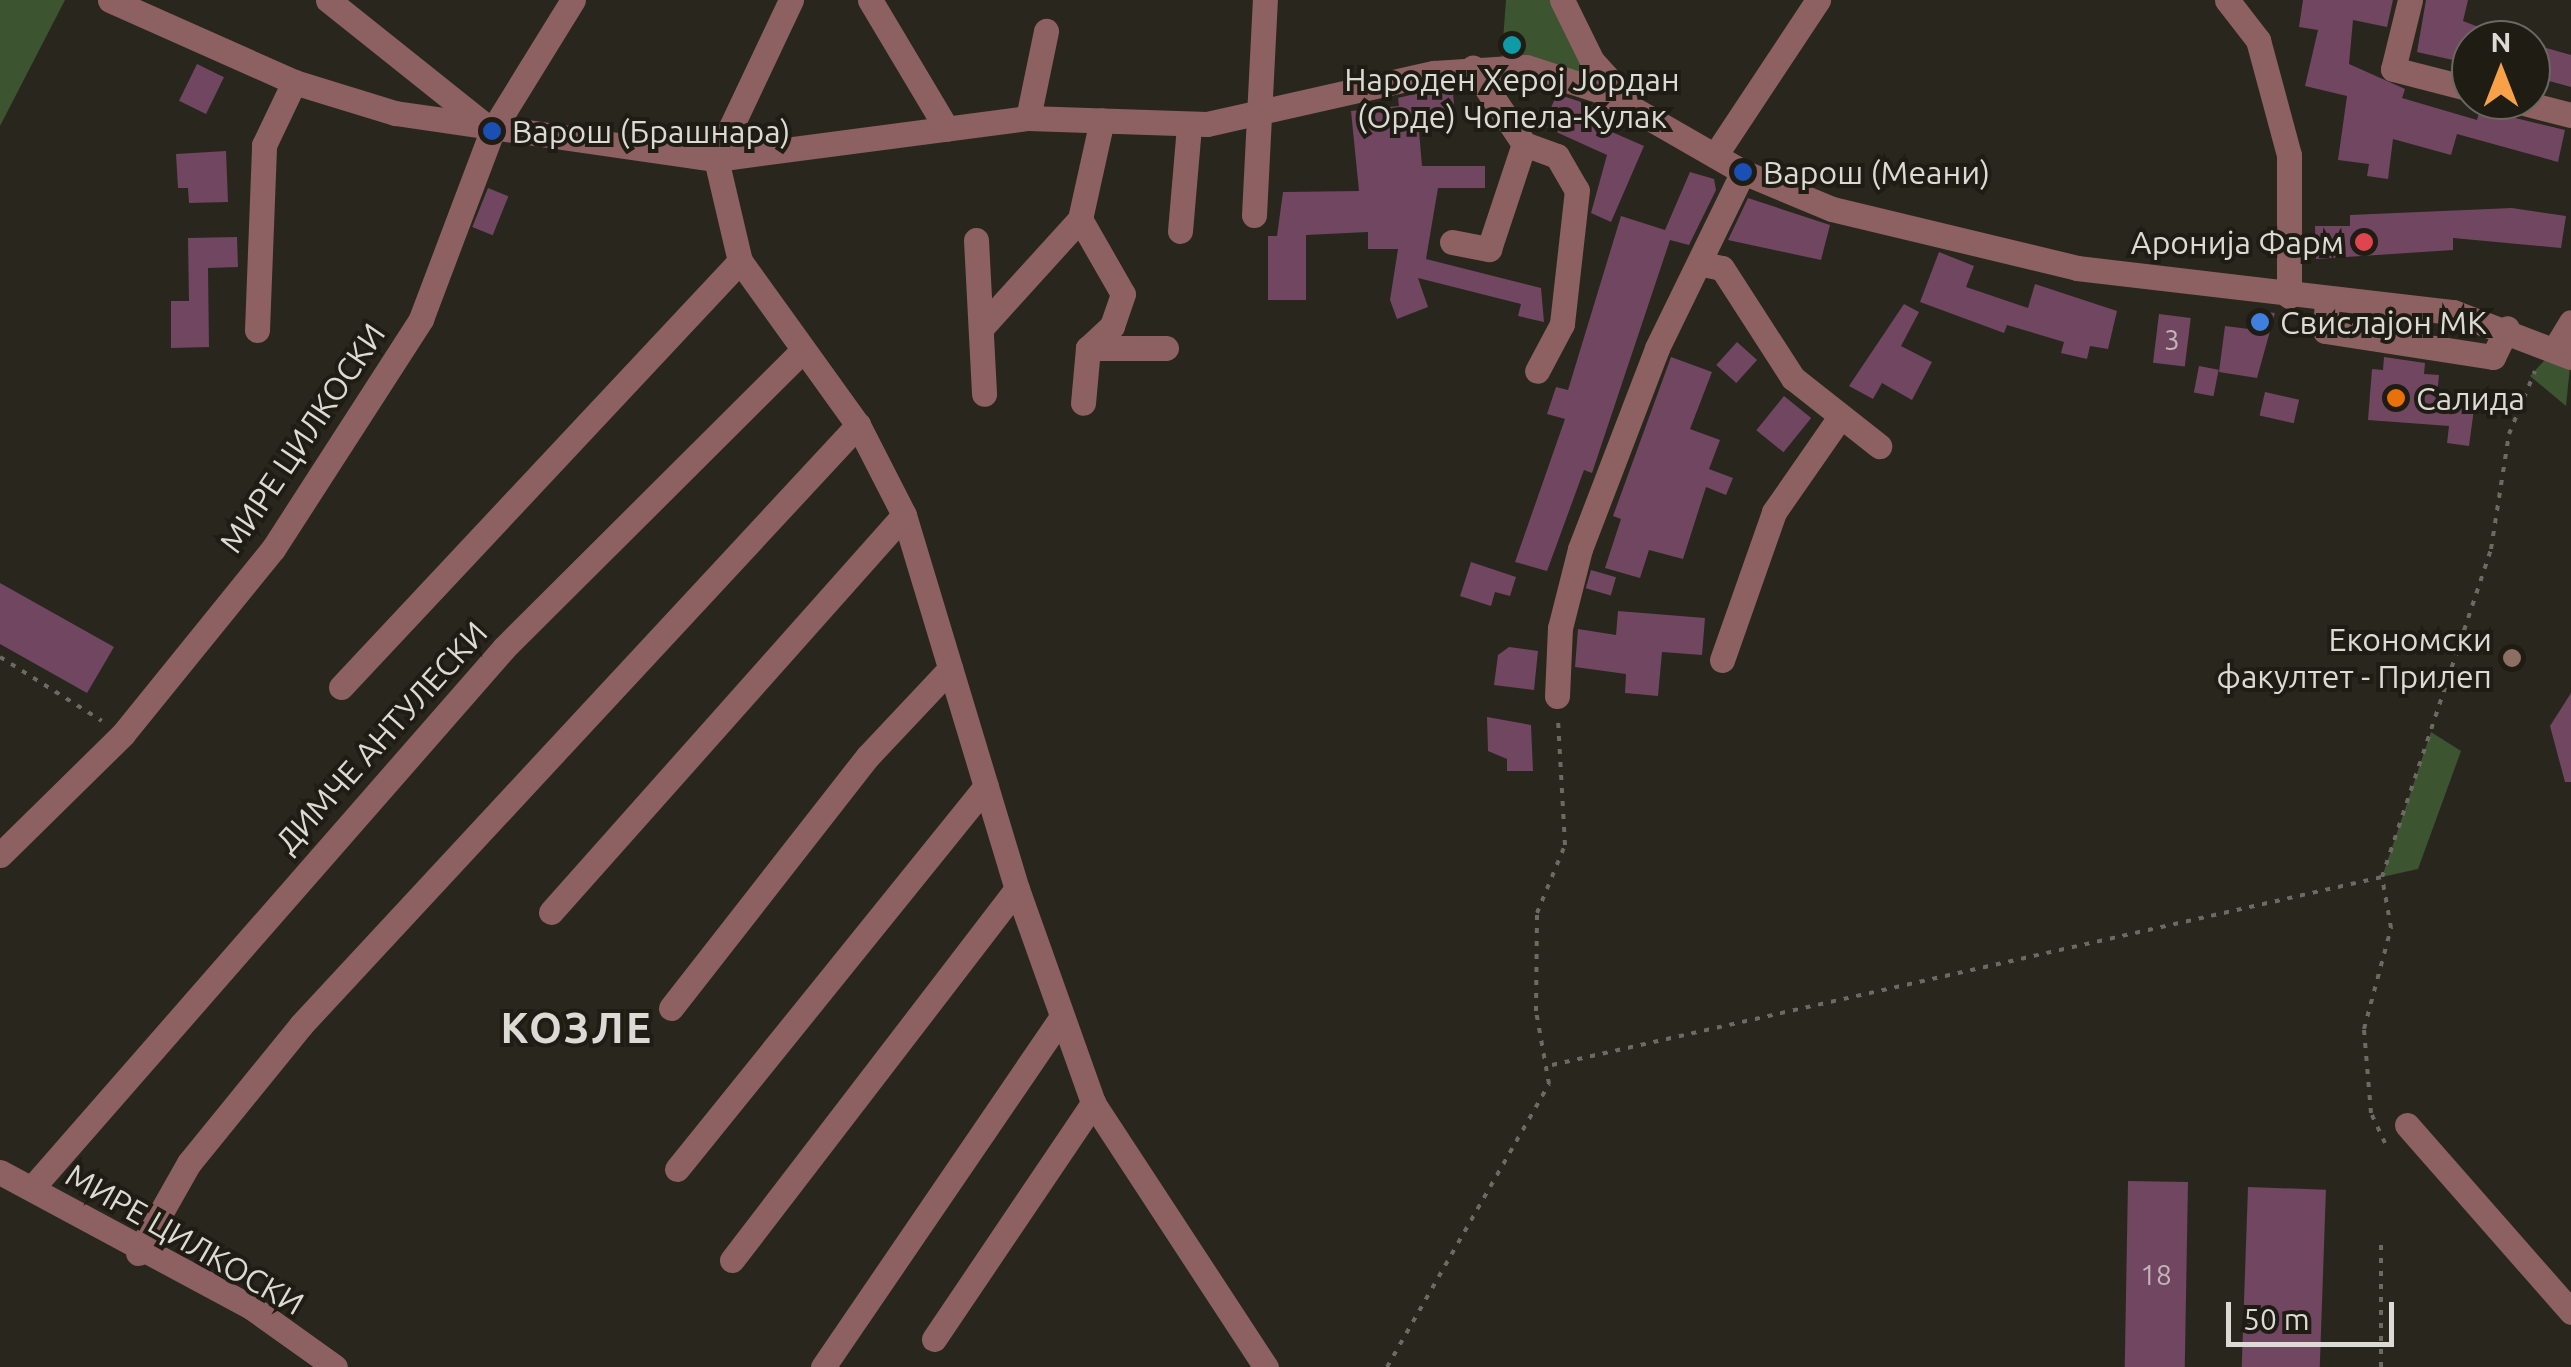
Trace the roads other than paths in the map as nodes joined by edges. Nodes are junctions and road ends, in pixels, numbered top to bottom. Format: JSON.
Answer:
{"nodes":[{"id":1,"x":110,"y":0,"type":"edge"},
{"id":2,"x":328,"y":0,"type":"edge"},
{"id":3,"x":572,"y":0,"type":"edge"},
{"id":4,"x":791,"y":0,"type":"edge"},
{"id":5,"x":870,"y":0,"type":"edge"},
{"id":6,"x":1264,"y":0,"type":"edge"},
{"id":7,"x":1562,"y":0,"type":"edge"},
{"id":8,"x":1818,"y":0,"type":"edge"},
{"id":9,"x":2228,"y":0,"type":"edge"},
{"id":10,"x":2410,"y":0,"type":"edge"},
{"id":11,"x":1046,"y":32,"type":"dead end"},
{"id":12,"x":1473,"y":68,"type":"junction"},
{"id":13,"x":294,"y":82,"type":"junction"},
{"id":14,"x":2451,"y":84,"type":"edge"},
{"id":15,"x":1637,"y":112,"type":"junction"},
{"id":16,"x":1028,"y":118,"type":"junction"},
{"id":17,"x":1252,"y":118,"type":"junction"},
{"id":18,"x":1102,"y":120,"type":"junction"},
{"id":19,"x":1189,"y":125,"type":"junction"},
{"id":20,"x":947,"y":129,"type":"junction"},
{"id":21,"x":492,"y":131,"type":"junction"},
{"id":22,"x":1524,"y":144,"type":"junction"},
{"id":23,"x":1716,"y":154,"type":"junction"},
{"id":24,"x":716,"y":159,"type":"junction"},
{"id":25,"x":1743,"y":172,"type":"junction"},
{"id":26,"x":1254,"y":214,"type":"dead end"},
{"id":27,"x":1080,"y":219,"type":"junction"},
{"id":28,"x":1180,"y":231,"type":"dead end"},
{"id":29,"x":976,"y":240,"type":"dead end"},
{"id":30,"x":1452,"y":242,"type":"dead end"},
{"id":31,"x":740,"y":261,"type":"junction"},
{"id":32,"x":1703,"y":264,"type":"junction"},
{"id":33,"x":2289,"y":296,"type":"junction"},
{"id":34,"x":2328,"y":298,"type":"junction"},
{"id":35,"x":2571,"y":322,"type":"edge"},
{"id":36,"x":982,"y":326,"type":"junction"},
{"id":37,"x":2507,"y":328,"type":"junction"},
{"id":38,"x":257,"y":330,"type":"dead end"},
{"id":39,"x":1088,"y":348,"type":"junction"},
{"id":40,"x":1166,"y":348,"type":"dead end"},
{"id":41,"x":802,"y":352,"type":"junction"},
{"id":42,"x":2564,"y":352,"type":"edge"},
{"id":43,"x":1537,"y":371,"type":"dead end"},
{"id":44,"x":984,"y":394,"type":"dead end"},
{"id":45,"x":1084,"y":403,"type":"dead end"},
{"id":46,"x":1840,"y":416,"type":"junction"},
{"id":47,"x":858,"y":425,"type":"junction"},
{"id":48,"x":1879,"y":446,"type":"dead end"},
{"id":49,"x":904,"y":515,"type":"junction"},
{"id":50,"x":1722,"y":660,"type":"dead end"},
{"id":51,"x":950,"y":669,"type":"junction"},
{"id":52,"x":341,"y":686,"type":"dead end"},
{"id":53,"x":1557,"y":696,"type":"road end"},
{"id":54,"x":986,"y":786,"type":"junction"},
{"id":55,"x":0,"y":855,"type":"edge"},
{"id":56,"x":1017,"y":889,"type":"junction"},
{"id":57,"x":550,"y":912,"type":"dead end"},
{"id":58,"x":672,"y":1008,"type":"dead end"},
{"id":59,"x":1060,"y":1020,"type":"junction"},
{"id":60,"x":1093,"y":1103,"type":"junction"},
{"id":61,"x":2407,"y":1125,"type":"dead end"},
{"id":62,"x":676,"y":1168,"type":"dead end"},
{"id":63,"x":0,"y":1172,"type":"edge"},
{"id":64,"x":32,"y":1188,"type":"junction"},
{"id":65,"x":138,"y":1254,"type":"junction"},
{"id":66,"x":732,"y":1260,"type":"dead end"},
{"id":67,"x":2571,"y":1312,"type":"edge"},
{"id":68,"x":934,"y":1340,"type":"dead end"},
{"id":69,"x":335,"y":1367,"type":"edge"},
{"id":70,"x":823,"y":1367,"type":"edge"},
{"id":71,"x":1266,"y":1367,"type":"edge"}],
"edges":[{"from":1,"to":13,"type":"street"},
{"from":2,"to":21,"type":"street"},
{"from":3,"to":21,"type":"street","name":"МИРЕ ЦИЛКОСКИ"},
{"from":4,"to":24,"type":"street"},
{"from":5,"to":20,"type":"street"},
{"from":6,"to":17,"type":"street"},
{"from":7,"to":15,"type":"street"},
{"from":8,"to":23,"type":"street"},
{"from":9,"to":33,"type":"street"},
{"from":10,"to":14,"type":"street"},
{"from":11,"to":16,"type":"street"},
{"from":12,"to":15,"type":"street"},
{"from":12,"to":17,"type":"street"},
{"from":12,"to":22,"type":"street"},
{"from":13,"to":21,"type":"street"},
{"from":13,"to":38,"type":"street"},
{"from":15,"to":23,"type":"street"},
{"from":16,"to":18,"type":"street"},
{"from":16,"to":20,"type":"street"},
{"from":17,"to":19,"type":"street"},
{"from":17,"to":26,"type":"street"},
{"from":18,"to":19,"type":"street"},
{"from":18,"to":27,"type":"street"},
{"from":19,"to":28,"type":"street"},
{"from":20,"to":24,"type":"street"},
{"from":21,"to":24,"type":"street"},
{"from":21,"to":55,"type":"street","name":"МИРЕ ЦИЛКОСКИ"},
{"from":22,"to":30,"type":"street"},
{"from":22,"to":43,"type":"street"},
{"from":23,"to":25,"type":"street"},
{"from":24,"to":31,"type":"street"},
{"from":25,"to":32,"type":"street"},
{"from":25,"to":33,"type":"street"},
{"from":27,"to":36,"type":"street"},
{"from":27,"to":39,"type":"street"},
{"from":29,"to":36,"type":"street"},
{"from":31,"to":41,"type":"street"},
{"from":31,"to":52,"type":"street","name":"ДИМЧЕ АНТУЛЕСКИ"},
{"from":32,"to":46,"type":"street"},
{"from":32,"to":53,"type":"street"},
{"from":33,"to":34,"type":"street"},
{"from":34,"to":37,"type":"street"},
{"from":34,"to":37,"type":"street"},
{"from":35,"to":42,"type":"street"},
{"from":36,"to":44,"type":"street"},
{"from":37,"to":42,"type":"street"},
{"from":39,"to":40,"type":"street"},
{"from":39,"to":45,"type":"street"},
{"from":41,"to":47,"type":"street"},
{"from":41,"to":64,"type":"street","name":"ДИМЧЕ АНТУЛЕСКИ"},
{"from":46,"to":48,"type":"street"},
{"from":46,"to":50,"type":"street"},
{"from":47,"to":49,"type":"street"},
{"from":47,"to":65,"type":"street"},
{"from":49,"to":51,"type":"street"},
{"from":49,"to":57,"type":"street"},
{"from":51,"to":54,"type":"street"},
{"from":51,"to":58,"type":"street"},
{"from":54,"to":56,"type":"street"},
{"from":54,"to":62,"type":"street"},
{"from":56,"to":59,"type":"street"},
{"from":56,"to":66,"type":"street"},
{"from":59,"to":60,"type":"street"},
{"from":59,"to":70,"type":"street"},
{"from":60,"to":68,"type":"street"},
{"from":60,"to":71,"type":"street"},
{"from":61,"to":67,"type":"street"},
{"from":63,"to":64,"type":"street","name":"МИРЕ ЦИЛКОСКИ"},
{"from":64,"to":65,"type":"street","name":"МИРЕ ЦИЛКОСКИ"},
{"from":65,"to":69,"type":"street","name":"МИРЕ ЦИЛКОСКИ"}]}
